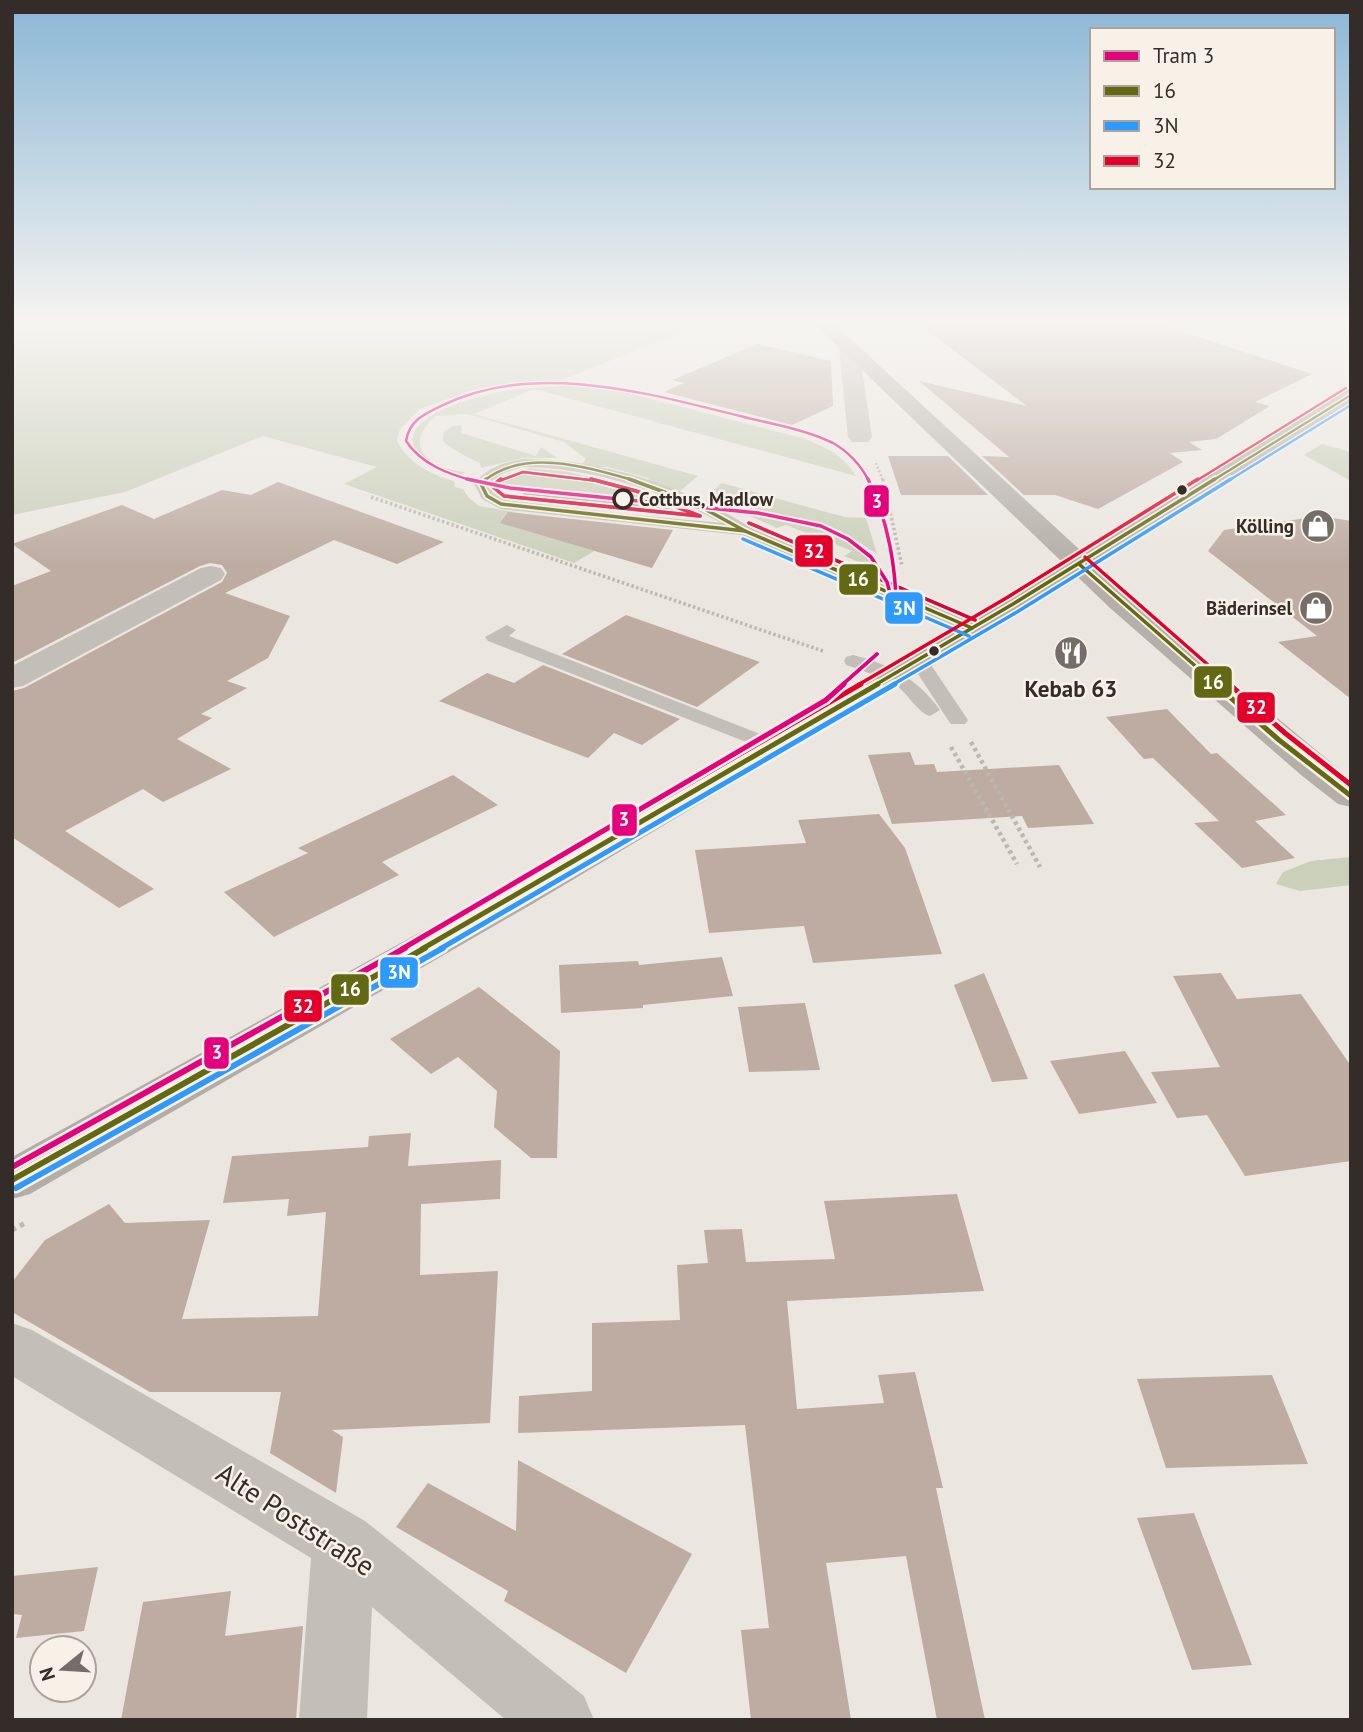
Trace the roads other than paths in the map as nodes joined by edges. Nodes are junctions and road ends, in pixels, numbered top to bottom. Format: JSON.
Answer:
{"nodes":[{"id":1,"x":856,"y":403,"type":"edge"},
{"id":2,"x":907,"y":403,"type":"edge"},
{"id":3,"x":1338,"y":403,"type":"edge"},
{"id":4,"x":860,"y":437,"type":"road end"},
{"id":5,"x":745,"y":531,"type":"junction"},
{"id":6,"x":1079,"y":564,"type":"junction"},
{"id":7,"x":211,"y":574,"type":"dead end"},
{"id":8,"x":972,"y":628,"type":"junction"},
{"id":9,"x":507,"y":630,"type":"dead end"},
{"id":10,"x":853,"y":661,"type":"road end"},
{"id":11,"x":905,"y":667,"type":"junction"},
{"id":12,"x":12,"y":679,"type":"edge"},
{"id":13,"x":930,"y":710,"type":"road end"},
{"id":14,"x":958,"y":720,"type":"road end"},
{"id":15,"x":771,"y":745,"type":"junction"},
{"id":16,"x":1351,"y":796,"type":"edge"},
{"id":17,"x":12,"y":1180,"type":"edge"},
{"id":18,"x":12,"y":1347,"type":"edge"},
{"id":19,"x":343,"y":1543,"type":"junction"},
{"id":20,"x":333,"y":1720,"type":"edge"},
{"id":21,"x":560,"y":1720,"type":"edge"}],
"edges":[{"from":1,"to":4,"type":"street"},
{"from":2,"to":6,"type":"main road"},
{"from":3,"to":6,"type":"main road"},
{"from":5,"to":5,"type":"lane"},
{"from":5,"to":8,"type":"lane"},
{"from":6,"to":8,"type":"main road"},
{"from":6,"to":16,"type":"main road"},
{"from":7,"to":12,"type":"street"},
{"from":8,"to":11,"type":"main road"},
{"from":9,"to":15,"type":"lane"},
{"from":10,"to":11,"type":"lane"},
{"from":11,"to":13,"type":"lane"},
{"from":11,"to":14,"type":"lane"},
{"from":11,"to":15,"type":"main road"},
{"from":15,"to":17,"type":"main road"},
{"from":18,"to":19,"type":"street","name":"Alte Poststraße"},
{"from":19,"to":20,"type":"street"},
{"from":19,"to":21,"type":"street","name":"Alte Poststraße"}]}
